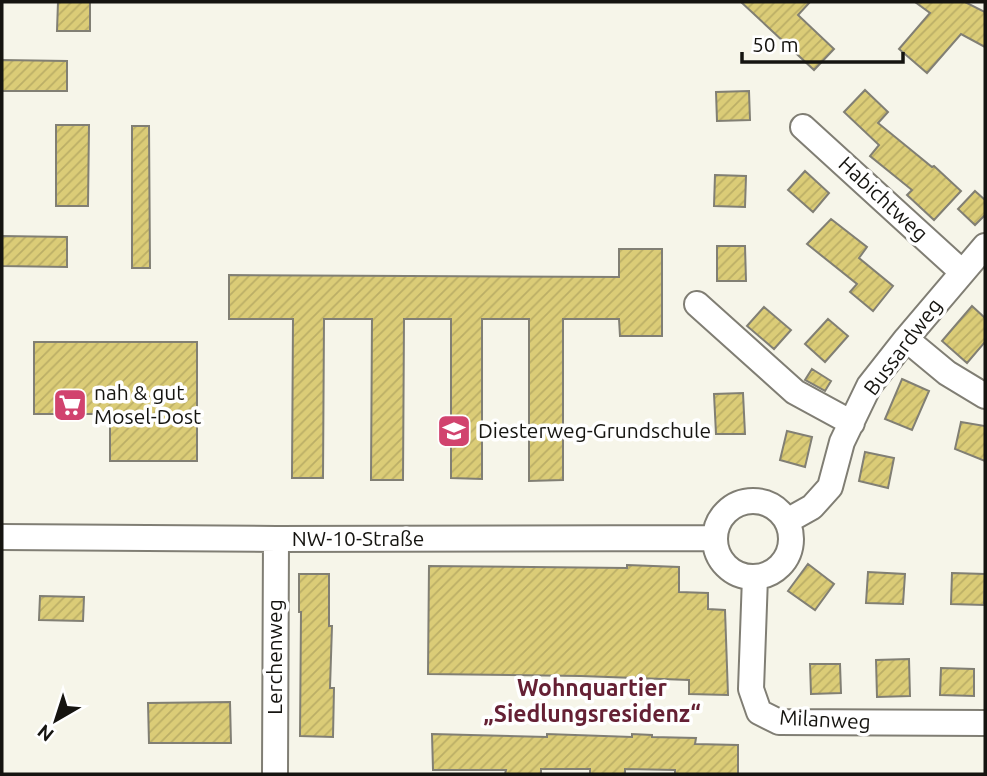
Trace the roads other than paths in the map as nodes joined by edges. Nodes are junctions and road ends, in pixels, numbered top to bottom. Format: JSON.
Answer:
{"nodes":[{"id":1,"x":803,"y":127,"type":"dead end"},
{"id":2,"x":985,"y":246,"type":"edge"},
{"id":3,"x":962,"y":272,"type":"junction"},
{"id":4,"x":697,"y":304,"type":"dead end"},
{"id":5,"x":906,"y":339,"type":"junction"},
{"id":6,"x":985,"y":396,"type":"edge"},
{"id":7,"x":852,"y":422,"type":"junction"},
{"id":8,"x":787,"y":521,"type":"junction"},
{"id":9,"x":2,"y":537,"type":"edge"},
{"id":10,"x":714,"y":538,"type":"junction"},
{"id":11,"x":276,"y":540,"type":"junction"},
{"id":12,"x":755,"y":577,"type":"junction"},
{"id":13,"x":985,"y":723,"type":"edge"},
{"id":14,"x":275,"y":774,"type":"edge"}],
"edges":[{"from":1,"to":3,"type":"street","name":"Habichtweg"},
{"from":2,"to":3,"type":"street","name":"Bussardweg"},
{"from":3,"to":5,"type":"street","name":"Bussardweg"},
{"from":4,"to":7,"type":"street"},
{"from":5,"to":6,"type":"street"},
{"from":5,"to":7,"type":"street","name":"Bussardweg"},
{"from":7,"to":8,"type":"street","name":"Bussardweg"},
{"from":8,"to":10,"type":"street"},
{"from":8,"to":12,"type":"street"},
{"from":9,"to":11,"type":"street","name":"NW-10-Straße"},
{"from":10,"to":11,"type":"street","name":"NW-10-Straße"},
{"from":10,"to":12,"type":"street"},
{"from":11,"to":14,"type":"street","name":"Lerchenweg"},
{"from":12,"to":13,"type":"street","name":"Milanweg"}]}
